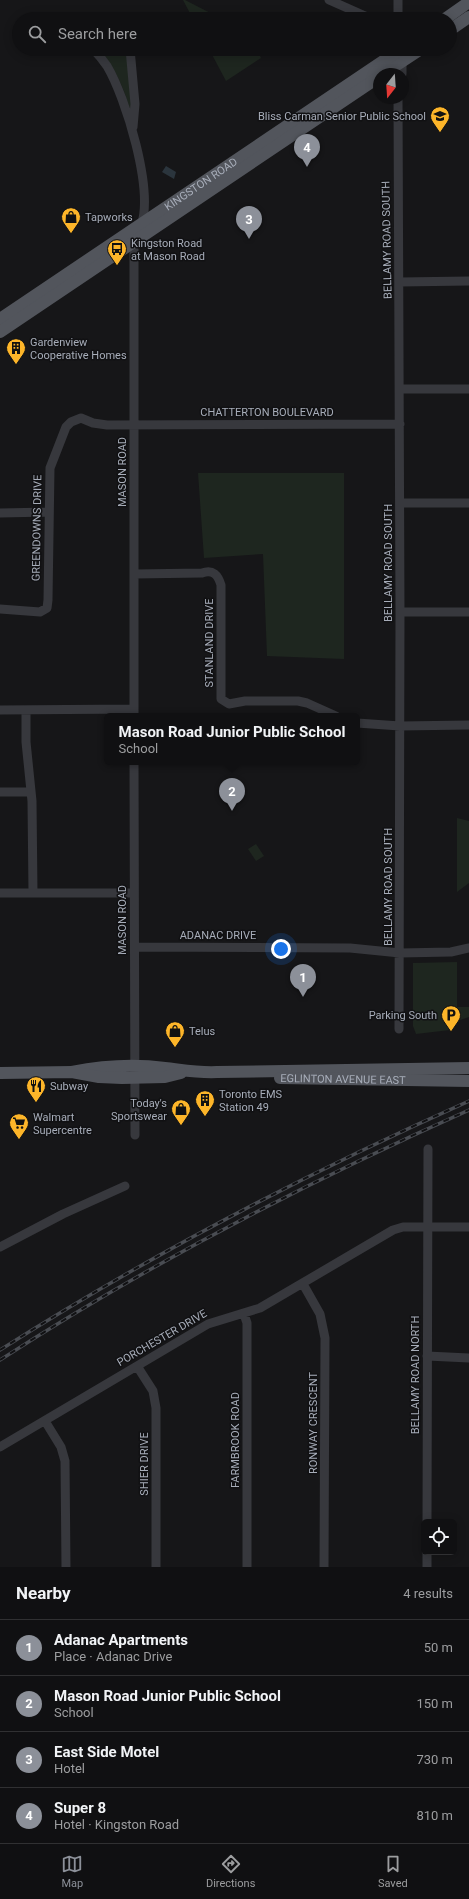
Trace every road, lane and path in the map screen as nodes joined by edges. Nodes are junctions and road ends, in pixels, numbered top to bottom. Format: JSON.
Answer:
{"nodes":[{"id":1,"x":329,"y":0,"type":"edge"},
{"id":2,"x":398,"y":0,"type":"edge"},
{"id":3,"x":469,"y":2,"type":"edge"},
{"id":4,"x":356,"y":12,"type":"edge"},
{"id":5,"x":398,"y":12,"type":"edge"},
{"id":6,"x":455,"y":12,"type":"edge"},
{"id":7,"x":469,"y":18,"type":"edge"},
{"id":8,"x":457,"y":26,"type":"edge"},
{"id":9,"x":98,"y":56,"type":"edge"},
{"id":10,"x":131,"y":56,"type":"edge"},
{"id":11,"x":398,"y":59,"type":"edge"},
{"id":12,"x":389,"y":68,"type":"edge"},
{"id":13,"x":373,"y":81,"type":"edge"},
{"id":14,"x":398,"y":104,"type":"edge"},
{"id":15,"x":133,"y":129,"type":"junction"},
{"id":16,"x":140,"y":226,"type":"junction"},
{"id":17,"x":134,"y":243,"type":"junction"},
{"id":18,"x":469,"y":281,"type":"edge"},
{"id":19,"x":400,"y":282,"type":"junction"},
{"id":20,"x":0,"y":319,"type":"edge"},
{"id":21,"x":0,"y":332,"type":"edge"},
{"id":22,"x":400,"y":389,"type":"junction"},
{"id":23,"x":469,"y":389,"type":"edge"},
{"id":24,"x":134,"y":424,"type":"junction"},
{"id":25,"x":400,"y":424,"type":"junction"},
{"id":26,"x":400,"y":503,"type":"junction"},
{"id":27,"x":469,"y":503,"type":"edge"},
{"id":28,"x":49,"y":512,"type":"junction"},
{"id":29,"x":0,"y":513,"type":"edge"},
{"id":30,"x":135,"y":574,"type":"junction"},
{"id":31,"x":0,"y":609,"type":"edge"},
{"id":32,"x":400,"y":612,"type":"junction"},
{"id":33,"x":469,"y":612,"type":"edge"},
{"id":34,"x":0,"y":710,"type":"edge"},
{"id":35,"x":26,"y":710,"type":"junction"},
{"id":36,"x":134,"y":712,"type":"edge"},
{"id":37,"x":329,"y":713,"type":"edge"},
{"id":38,"x":360,"y":723,"type":"edge"},
{"id":39,"x":469,"y":725,"type":"edge"},
{"id":40,"x":400,"y":726,"type":"junction"},
{"id":41,"x":134,"y":765,"type":"edge"},
{"id":42,"x":0,"y":792,"type":"edge"},
{"id":43,"x":31,"y":792,"type":"junction"},
{"id":44,"x":0,"y":893,"type":"edge"},
{"id":45,"x":33,"y":893,"type":"junction"},
{"id":46,"x":134,"y":893,"type":"junction"},
{"id":47,"x":135,"y":947,"type":"junction"},
{"id":48,"x":469,"y":948,"type":"edge"},
{"id":49,"x":400,"y":953,"type":"junction"},
{"id":50,"x":398,"y":1029,"type":"dead end"},
{"id":51,"x":469,"y":1068,"type":"edge"},
{"id":52,"x":217,"y":1072,"type":"junction"},
{"id":53,"x":0,"y":1073,"type":"edge"},
{"id":54,"x":134,"y":1073,"type":"junction"},
{"id":55,"x":469,"y":1081,"type":"edge"},
{"id":56,"x":135,"y":1135,"type":"dead end"},
{"id":57,"x":428,"y":1148,"type":"dead end"},
{"id":58,"x":125,"y":1186,"type":"dead end"},
{"id":59,"x":428,"y":1227,"type":"junction"},
{"id":60,"x":469,"y":1227,"type":"edge"},
{"id":61,"x":0,"y":1247,"type":"edge"},
{"id":62,"x":303,"y":1284,"type":"junction"},
{"id":63,"x":244,"y":1314,"type":"junction"},
{"id":64,"x":427,"y":1356,"type":"junction"},
{"id":65,"x":469,"y":1358,"type":"edge"},
{"id":66,"x":137,"y":1366,"type":"junction"},
{"id":67,"x":45,"y":1421,"type":"junction"},
{"id":68,"x":0,"y":1447,"type":"edge"},
{"id":69,"x":427,"y":1519,"type":"edge"},
{"id":70,"x":427,"y":1555,"type":"edge"},
{"id":71,"x":66,"y":1567,"type":"edge"},
{"id":72,"x":156,"y":1567,"type":"edge"},
{"id":73,"x":247,"y":1567,"type":"edge"},
{"id":74,"x":324,"y":1567,"type":"edge"},
{"id":75,"x":426,"y":1567,"type":"edge"}],
"edges":[{"from":1,"to":4,"type":"street"},
{"from":2,"to":5,"type":"street"},
{"from":3,"to":6,"type":"main road"},
{"from":7,"to":8,"type":"main road"},
{"from":9,"to":15,"type":"street"},
{"from":10,"to":15,"type":"street"},
{"from":11,"to":12,"type":"main road","name":"KINGSTON ROAD"},
{"from":11,"to":16,"type":"main road","name":"KINGSTON ROAD"},
{"from":13,"to":17,"type":"main road","name":"KINGSTON ROAD"},
{"from":14,"to":19,"type":"street","name":"BELLAMY ROAD SOUTH"},
{"from":15,"to":16,"type":"street","name":"MASON ROAD"},
{"from":16,"to":17,"type":"street","name":"MASON ROAD"},
{"from":16,"to":20,"type":"main road","name":"KINGSTON ROAD"},
{"from":17,"to":21,"type":"main road","name":"KINGSTON ROAD"},
{"from":17,"to":24,"type":"street","name":"MASON ROAD"},
{"from":18,"to":19,"type":"street"},
{"from":19,"to":22,"type":"street","name":"BELLAMY ROAD SOUTH"},
{"from":22,"to":23,"type":"street"},
{"from":22,"to":25,"type":"street","name":"BELLAMY ROAD SOUTH"},
{"from":24,"to":25,"type":"street","name":"CHATTERTON BOULEVARD"},
{"from":24,"to":28,"type":"street","name":"GREENDOWNS DRIVE"},
{"from":24,"to":30,"type":"street","name":"MASON ROAD"},
{"from":25,"to":26,"type":"street","name":"BELLAMY ROAD SOUTH"},
{"from":26,"to":27,"type":"street"},
{"from":26,"to":32,"type":"street","name":"BELLAMY ROAD SOUTH"},
{"from":28,"to":29,"type":"street"},
{"from":28,"to":31,"type":"street","name":"GREENDOWNS DRIVE"},
{"from":30,"to":36,"type":"street","name":"MASON ROAD"},
{"from":30,"to":37,"type":"street","name":"STANLAND DRIVE"},
{"from":32,"to":33,"type":"street"},
{"from":32,"to":40,"type":"street","name":"BELLAMY ROAD SOUTH"},
{"from":34,"to":35,"type":"street"},
{"from":35,"to":36,"type":"street"},
{"from":35,"to":43,"type":"street"},
{"from":38,"to":40,"type":"street"},
{"from":39,"to":40,"type":"street"},
{"from":40,"to":49,"type":"street","name":"BELLAMY ROAD SOUTH"},
{"from":41,"to":46,"type":"street","name":"MASON ROAD"},
{"from":42,"to":43,"type":"street"},
{"from":43,"to":45,"type":"street"},
{"from":44,"to":45,"type":"street"},
{"from":45,"to":46,"type":"street"},
{"from":46,"to":47,"type":"street","name":"MASON ROAD"},
{"from":47,"to":49,"type":"street","name":"ADANAC DRIVE"},
{"from":47,"to":54,"type":"street","name":"MASON ROAD"},
{"from":48,"to":49,"type":"street","name":"ADANAC DRIVE"},
{"from":49,"to":50,"type":"street","name":"BELLAMY ROAD SOUTH"},
{"from":51,"to":52,"type":"main road","name":"EGLINTON AVENUE EAST"},
{"from":52,"to":54,"type":"main road","name":"EGLINTON AVENUE EAST"},
{"from":52,"to":55,"type":"main road","name":"EGLINTON AVENUE EAST"},
{"from":53,"to":54,"type":"main road","name":"EGLINTON AVENUE EAST"},
{"from":54,"to":56,"type":"street","name":"MASON ROAD"},
{"from":57,"to":59,"type":"street","name":"BELLAMY ROAD NORTH"},
{"from":58,"to":61,"type":"street"},
{"from":59,"to":60,"type":"street"},
{"from":59,"to":62,"type":"street","name":"PORCHESTER DRIVE"},
{"from":59,"to":64,"type":"street","name":"BELLAMY ROAD NORTH"},
{"from":62,"to":63,"type":"street","name":"PORCHESTER DRIVE"},
{"from":62,"to":74,"type":"street","name":"RONWAY CRESCENT"},
{"from":63,"to":66,"type":"street","name":"PORCHESTER DRIVE"},
{"from":63,"to":73,"type":"street","name":"FARMBROOK ROAD"},
{"from":64,"to":65,"type":"street"},
{"from":64,"to":69,"type":"street","name":"BELLAMY ROAD NORTH"},
{"from":66,"to":67,"type":"street","name":"PORCHESTER DRIVE"},
{"from":66,"to":72,"type":"street","name":"SHIER DRIVE"},
{"from":67,"to":68,"type":"street","name":"PORCHESTER DRIVE"},
{"from":67,"to":71,"type":"street"},
{"from":70,"to":75,"type":"street"}]}
